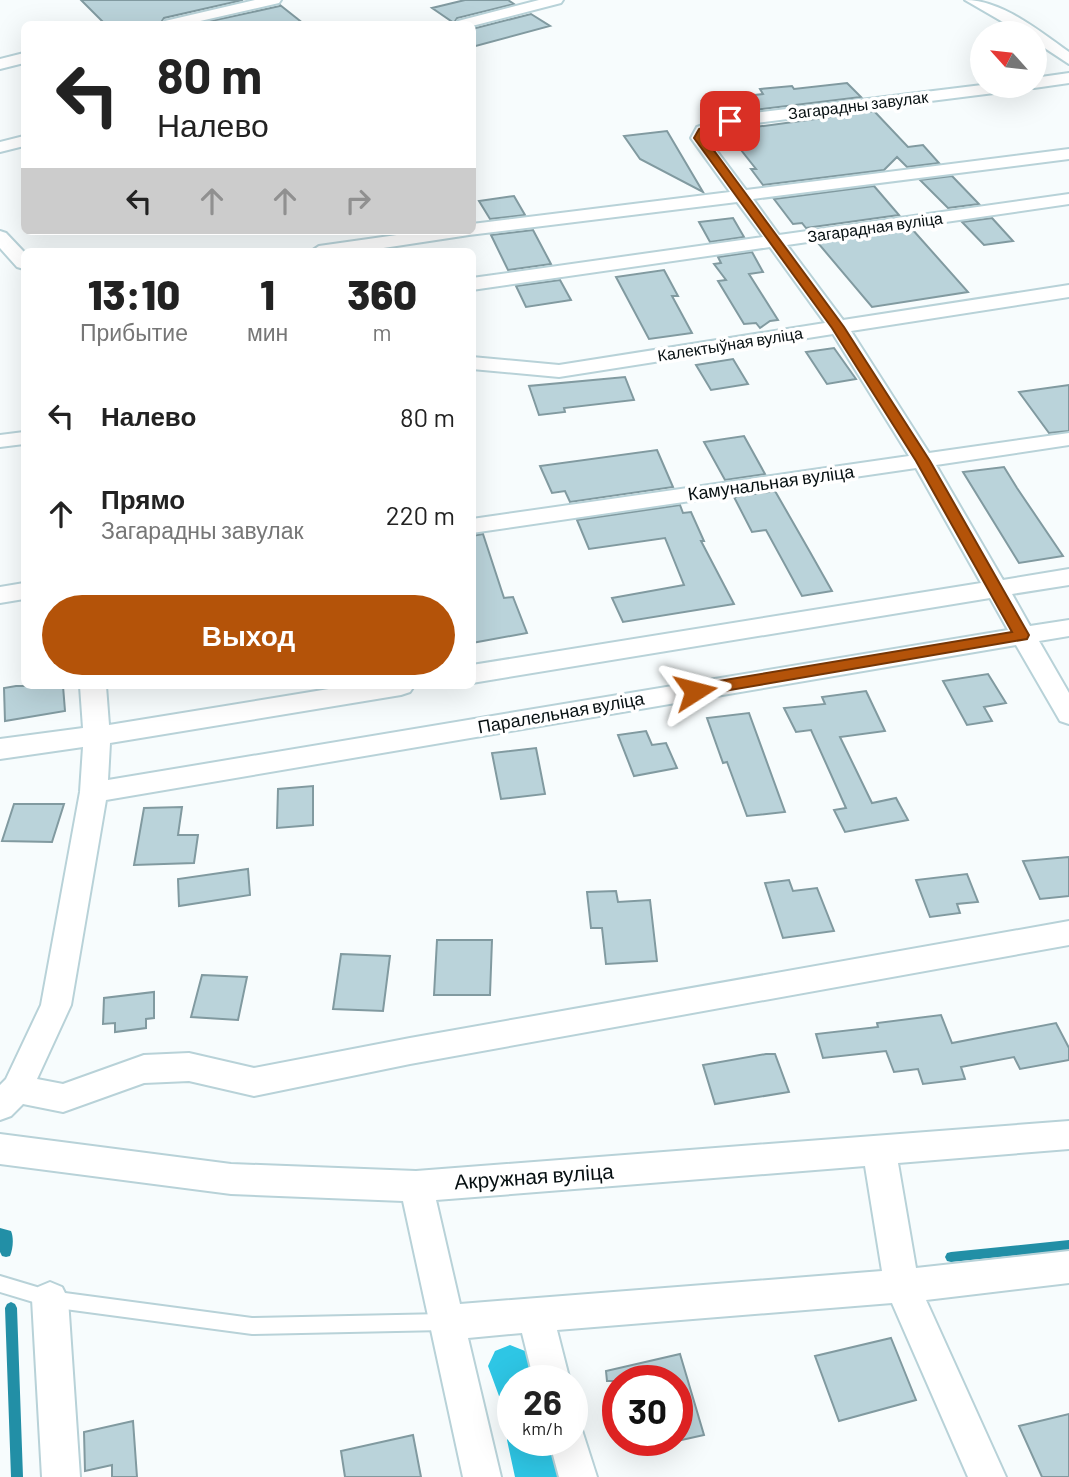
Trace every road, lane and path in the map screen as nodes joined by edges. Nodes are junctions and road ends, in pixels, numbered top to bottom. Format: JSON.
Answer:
{"nodes":[{"id":1,"x":274,"y":0,"type":"edge"},
{"id":2,"x":556,"y":0,"type":"edge"},
{"id":3,"x":972,"y":0,"type":"edge"},
{"id":4,"x":183,"y":21,"type":"edge"},
{"id":5,"x":475,"y":21,"type":"edge"},
{"id":6,"x":1010,"y":21,"type":"edge"},
{"id":7,"x":1047,"y":43,"type":"edge"},
{"id":8,"x":21,"y":59,"type":"edge"},
{"id":9,"x":1069,"y":59,"type":"edge"},
{"id":10,"x":0,"y":64,"type":"edge"},
{"id":11,"x":1069,"y":78,"type":"edge"},
{"id":12,"x":1047,"y":81,"type":"edge"},
{"id":13,"x":970,"y":91,"type":"edge"},
{"id":14,"x":21,"y":142,"type":"edge"},
{"id":15,"x":0,"y":147,"type":"edge"},
{"id":16,"x":1069,"y":154,"type":"edge"},
{"id":17,"x":741,"y":196,"type":"junction"},
{"id":18,"x":1069,"y":199,"type":"edge"},
{"id":19,"x":476,"y":229,"type":"edge"},
{"id":20,"x":436,"y":235,"type":"edge"},
{"id":21,"x":0,"y":237,"type":"edge"},
{"id":22,"x":774,"y":242,"type":"junction"},
{"id":23,"x":346,"y":248,"type":"edge"},
{"id":24,"x":21,"y":260,"type":"edge"},
{"id":25,"x":476,"y":283,"type":"edge"},
{"id":26,"x":1069,"y":291,"type":"edge"},
{"id":27,"x":838,"y":327,"type":"junction"},
{"id":28,"x":476,"y":363,"type":"edge"},
{"id":29,"x":21,"y":438,"type":"edge"},
{"id":30,"x":1069,"y":439,"type":"edge"},
{"id":31,"x":0,"y":441,"type":"edge"},
{"id":32,"x":923,"y":461,"type":"junction"},
{"id":33,"x":476,"y":525,"type":"edge"},
{"id":34,"x":1069,"y":577,"type":"edge"},
{"id":35,"x":996,"y":589,"type":"junction"},
{"id":36,"x":21,"y":592,"type":"edge"},
{"id":37,"x":0,"y":595,"type":"edge"},
{"id":38,"x":1069,"y":628,"type":"edge"},
{"id":39,"x":1022,"y":635,"type":"junction"},
{"id":40,"x":476,"y":673,"type":"edge"},
{"id":41,"x":93,"y":689,"type":"edge"},
{"id":42,"x":383,"y":689,"type":"edge"},
{"id":43,"x":1069,"y":715,"type":"edge"},
{"id":44,"x":97,"y":736,"type":"junction"},
{"id":45,"x":0,"y":749,"type":"edge"},
{"id":46,"x":94,"y":792,"type":"junction"},
{"id":47,"x":1069,"y":933,"type":"edge"},
{"id":48,"x":9,"y":1097,"type":"edge"},
{"id":49,"x":1069,"y":1135,"type":"edge"},
{"id":50,"x":0,"y":1149,"type":"edge"},
{"id":51,"x":879,"y":1151,"type":"junction"},
{"id":52,"x":416,"y":1186,"type":"junction"},
{"id":53,"x":1069,"y":1267,"type":"edge"},
{"id":54,"x":0,"y":1284,"type":"edge"},
{"id":55,"x":902,"y":1286,"type":"junction"},
{"id":56,"x":50,"y":1299,"type":"junction"},
{"id":57,"x":535,"y":1315,"type":"junction"},
{"id":58,"x":447,"y":1322,"type":"junction"},
{"id":59,"x":548,"y":1365,"type":"edge"},
{"id":60,"x":572,"y":1456,"type":"edge"},
{"id":61,"x":61,"y":1477,"type":"edge"},
{"id":62,"x":482,"y":1477,"type":"edge"},
{"id":63,"x":578,"y":1477,"type":"edge"},
{"id":64,"x":987,"y":1477,"type":"edge"}],
"edges":[{"from":1,"to":4,"type":"street"},
{"from":2,"to":5,"type":"street"},
{"from":3,"to":6,"type":"street"},
{"from":7,"to":9,"type":"street"},
{"from":8,"to":10,"type":"street"},
{"from":11,"to":12,"type":"street"},
{"from":13,"to":17,"type":"street","name":"Загарадны завулак"},
{"from":14,"to":15,"type":"street"},
{"from":16,"to":17,"type":"street"},
{"from":17,"to":19,"type":"street"},
{"from":17,"to":22,"type":"street"},
{"from":18,"to":22,"type":"street","name":"Загарадная вуліца"},
{"from":20,"to":23,"type":"street"},
{"from":21,"to":24,"type":"street"},
{"from":22,"to":25,"type":"street","name":"Загарадная вуліца"},
{"from":22,"to":27,"type":"street"},
{"from":26,"to":27,"type":"street","name":"Калектыўная вуліца"},
{"from":27,"to":28,"type":"street","name":"Калектыўная вуліца"},
{"from":27,"to":32,"type":"street"},
{"from":29,"to":31,"type":"street"},
{"from":30,"to":32,"type":"street","name":"Камунальная вуліца"},
{"from":32,"to":33,"type":"street","name":"Камунальная вуліца"},
{"from":32,"to":35,"type":"street"},
{"from":34,"to":35,"type":"street"},
{"from":35,"to":39,"type":"street"},
{"from":35,"to":40,"type":"street"},
{"from":36,"to":37,"type":"street"},
{"from":38,"to":39,"type":"street","name":"Паралельная вуліца"},
{"from":39,"to":43,"type":"street"},
{"from":39,"to":46,"type":"street","name":"Паралельная вуліца"},
{"from":41,"to":44,"type":"street"},
{"from":42,"to":44,"type":"street"},
{"from":44,"to":45,"type":"street"},
{"from":44,"to":46,"type":"street"},
{"from":46,"to":48,"type":"street"},
{"from":47,"to":48,"type":"street"},
{"from":49,"to":51,"type":"street","name":"Акружная вуліца"},
{"from":50,"to":52,"type":"street","name":"Акружная вуліца"},
{"from":51,"to":52,"type":"street","name":"Акружная вуліца"},
{"from":51,"to":55,"type":"street"},
{"from":52,"to":58,"type":"street"},
{"from":53,"to":55,"type":"street"},
{"from":54,"to":56,"type":"lane"},
{"from":55,"to":57,"type":"street"},
{"from":55,"to":64,"type":"street"},
{"from":56,"to":58,"type":"lane"},
{"from":56,"to":61,"type":"street"},
{"from":57,"to":58,"type":"street"},
{"from":57,"to":59,"type":"street"},
{"from":58,"to":62,"type":"street"},
{"from":60,"to":63,"type":"street"}]}
